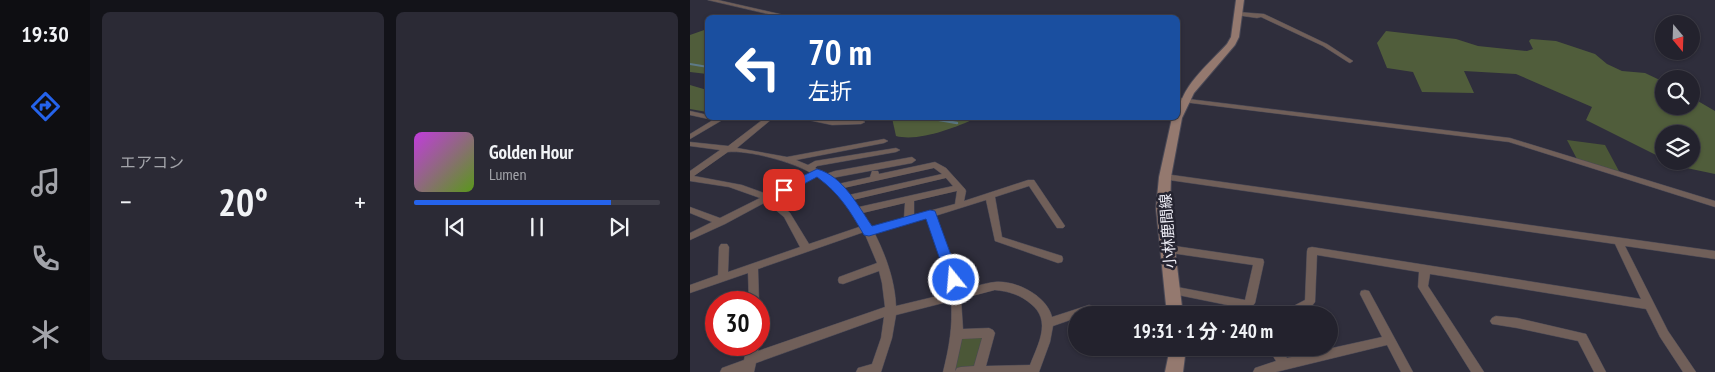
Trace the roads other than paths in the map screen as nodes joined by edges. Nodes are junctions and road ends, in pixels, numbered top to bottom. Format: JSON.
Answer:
{"nodes":[{"id":1,"x":711,"y":0,"type":"edge"},
{"id":2,"x":1240,"y":0,"type":"edge"},
{"id":3,"x":1238,"y":14,"type":"junction"},
{"id":4,"x":780,"y":15,"type":"edge"},
{"id":5,"x":1280,"y":24,"type":"junction"},
{"id":6,"x":1288,"y":34,"type":"dead end"},
{"id":7,"x":1350,"y":61,"type":"dead end"},
{"id":8,"x":1182,"y":99,"type":"edge"},
{"id":9,"x":690,"y":113,"type":"edge"},
{"id":10,"x":705,"y":116,"type":"edge"},
{"id":11,"x":718,"y":120,"type":"edge"},
{"id":12,"x":767,"y":120,"type":"edge"},
{"id":13,"x":819,"y":120,"type":"edge"},
{"id":14,"x":1176,"y":120,"type":"edge"},
{"id":15,"x":861,"y":122,"type":"dead end"},
{"id":16,"x":690,"y":137,"type":"edge"},
{"id":17,"x":884,"y":141,"type":"dead end"},
{"id":18,"x":690,"y":144,"type":"edge"},
{"id":19,"x":851,"y":147,"type":"junction"},
{"id":20,"x":727,"y":150,"type":"junction"},
{"id":21,"x":896,"y":150,"type":"dead end"},
{"id":22,"x":878,"y":153,"type":"junction"},
{"id":23,"x":849,"y":158,"type":"junction"},
{"id":24,"x":787,"y":160,"type":"junction"},
{"id":25,"x":912,"y":160,"type":"dead end"},
{"id":26,"x":876,"y":166,"type":"junction"},
{"id":27,"x":817,"y":173,"type":"junction"},
{"id":28,"x":895,"y":174,"type":"junction"},
{"id":29,"x":947,"y":174,"type":"junction"},
{"id":30,"x":690,"y":176,"type":"edge"},
{"id":31,"x":1165,"y":177,"type":"junction"},
{"id":32,"x":874,"y":178,"type":"junction"},
{"id":33,"x":917,"y":180,"type":"junction"},
{"id":34,"x":896,"y":185,"type":"junction"},
{"id":35,"x":837,"y":187,"type":"junction"},
{"id":36,"x":958,"y":188,"type":"junction"},
{"id":37,"x":990,"y":196,"type":"junction"},
{"id":38,"x":768,"y":198,"type":"junction"},
{"id":39,"x":847,"y":198,"type":"junction"},
{"id":40,"x":913,"y":198,"type":"junction"},
{"id":41,"x":897,"y":203,"type":"junction"},
{"id":42,"x":1715,"y":204,"type":"edge"},
{"id":43,"x":959,"y":205,"type":"junction"},
{"id":44,"x":856,"y":211,"type":"junction"},
{"id":45,"x":691,"y":212,"type":"edge"},
{"id":46,"x":930,"y":214,"type":"junction"},
{"id":47,"x":909,"y":220,"type":"junction"},
{"id":48,"x":722,"y":222,"type":"junction"},
{"id":49,"x":1060,"y":226,"type":"dead end"},
{"id":50,"x":868,"y":230,"type":"junction"},
{"id":51,"x":690,"y":237,"type":"edge"},
{"id":52,"x":1618,"y":241,"type":"junction"},
{"id":53,"x":724,"y":247,"type":"dead end"},
{"id":54,"x":806,"y":249,"type":"junction"},
{"id":55,"x":1168,"y":249,"type":"junction"},
{"id":56,"x":1715,"y":255,"type":"edge"},
{"id":57,"x":1058,"y":259,"type":"dead end"},
{"id":58,"x":883,"y":265,"type":"junction"},
{"id":59,"x":753,"y":268,"type":"junction"},
{"id":60,"x":1425,"y":269,"type":"junction"},
{"id":61,"x":723,"y":278,"type":"junction"},
{"id":62,"x":843,"y":280,"type":"dead end"},
{"id":63,"x":690,"y":289,"type":"edge"},
{"id":64,"x":1172,"y":290,"type":"junction"},
{"id":65,"x":754,"y":291,"type":"edge"},
{"id":66,"x":957,"y":294,"type":"junction"},
{"id":67,"x":1364,"y":294,"type":"dead end"},
{"id":68,"x":1650,"y":305,"type":"junction"},
{"id":69,"x":1174,"y":306,"type":"edge"},
{"id":70,"x":1303,"y":306,"type":"edge"},
{"id":71,"x":890,"y":311,"type":"junction"},
{"id":72,"x":1068,"y":316,"type":"edge"},
{"id":73,"x":1496,"y":321,"type":"dead end"},
{"id":74,"x":1049,"y":323,"type":"junction"},
{"id":75,"x":958,"y":334,"type":"junction"},
{"id":76,"x":1389,"y":340,"type":"junction"},
{"id":77,"x":1177,"y":356,"type":"edge"},
{"id":78,"x":1279,"y":356,"type":"edge"},
{"id":79,"x":750,"y":365,"type":"edge"},
{"id":80,"x":1287,"y":367,"type":"edge"},
{"id":81,"x":876,"y":370,"type":"edge"},
{"id":82,"x":979,"y":371,"type":"edge"},
{"id":83,"x":1034,"y":371,"type":"edge"},
{"id":84,"x":726,"y":372,"type":"edge"},
{"id":85,"x":862,"y":372,"type":"edge"},
{"id":86,"x":949,"y":372,"type":"edge"},
{"id":87,"x":961,"y":372,"type":"edge"},
{"id":88,"x":1174,"y":372,"type":"edge"},
{"id":89,"x":1259,"y":372,"type":"edge"},
{"id":90,"x":1407,"y":372,"type":"edge"},
{"id":91,"x":1478,"y":372,"type":"edge"},
{"id":92,"x":1600,"y":372,"type":"edge"},
{"id":93,"x":1690,"y":372,"type":"edge"}],
"edges":[{"from":1,"to":4,"type":"street"},
{"from":2,"to":3,"type":"main road","name":"小林鹿間線"},
{"from":3,"to":5,"type":"street"},
{"from":3,"to":8,"type":"main road","name":"小林鹿間線"},
{"from":5,"to":6,"type":"street"},
{"from":5,"to":7,"type":"street"},
{"from":8,"to":42,"type":"street"},
{"from":9,"to":10,"type":"street"},
{"from":11,"to":16,"type":"street"},
{"from":12,"to":20,"type":"street"},
{"from":13,"to":15,"type":"street"},
{"from":14,"to":31,"type":"main road","name":"小林鹿間線"},
{"from":17,"to":19,"type":"street"},
{"from":18,"to":20,"type":"street"},
{"from":19,"to":23,"type":"street"},
{"from":19,"to":24,"type":"street"},
{"from":20,"to":24,"type":"street"},
{"from":20,"to":30,"type":"street"},
{"from":21,"to":22,"type":"street"},
{"from":22,"to":23,"type":"street"},
{"from":22,"to":26,"type":"street"},
{"from":23,"to":27,"type":"street"},
{"from":24,"to":27,"type":"street"},
{"from":25,"to":26,"type":"street"},
{"from":26,"to":27,"type":"street"},
{"from":26,"to":32,"type":"street"},
{"from":27,"to":35,"type":"street"},
{"from":27,"to":38,"type":"street"},
{"from":28,"to":29,"type":"street"},
{"from":28,"to":32,"type":"street"},
{"from":28,"to":34,"type":"street"},
{"from":29,"to":33,"type":"street"},
{"from":29,"to":36,"type":"street"},
{"from":30,"to":38,"type":"street"},
{"from":31,"to":52,"type":"street"},
{"from":31,"to":55,"type":"main road","name":"小林鹿間線"},
{"from":32,"to":35,"type":"street"},
{"from":33,"to":34,"type":"street"},
{"from":33,"to":40,"type":"street"},
{"from":34,"to":39,"type":"street"},
{"from":34,"to":41,"type":"street"},
{"from":35,"to":39,"type":"street"},
{"from":36,"to":40,"type":"street"},
{"from":36,"to":43,"type":"street"},
{"from":37,"to":43,"type":"street"},
{"from":37,"to":49,"type":"street"},
{"from":37,"to":57,"type":"street"},
{"from":38,"to":48,"type":"street"},
{"from":38,"to":54,"type":"street"},
{"from":39,"to":44,"type":"street"},
{"from":40,"to":41,"type":"street"},
{"from":40,"to":47,"type":"street"},
{"from":41,"to":44,"type":"street"},
{"from":43,"to":46,"type":"street"},
{"from":44,"to":50,"type":"street"},
{"from":45,"to":48,"type":"street"},
{"from":46,"to":47,"type":"street"},
{"from":46,"to":66,"type":"street"},
{"from":47,"to":50,"type":"street"},
{"from":48,"to":51,"type":"street"},
{"from":50,"to":54,"type":"street"},
{"from":50,"to":58,"type":"street"},
{"from":52,"to":56,"type":"street"},
{"from":52,"to":68,"type":"street"},
{"from":53,"to":61,"type":"street"},
{"from":54,"to":59,"type":"street"},
{"from":55,"to":64,"type":"main road","name":"小林鹿間線"},
{"from":55,"to":64,"type":"street"},
{"from":58,"to":62,"type":"street"},
{"from":58,"to":71,"type":"street"},
{"from":59,"to":61,"type":"street"},
{"from":59,"to":65,"type":"street"},
{"from":60,"to":68,"type":"street"},
{"from":60,"to":70,"type":"street"},
{"from":60,"to":91,"type":"street"},
{"from":61,"to":63,"type":"street"},
{"from":64,"to":69,"type":"main road","name":"小林鹿間線"},
{"from":66,"to":71,"type":"street"},
{"from":66,"to":74,"type":"street"},
{"from":66,"to":75,"type":"street"},
{"from":67,"to":76,"type":"street"},
{"from":68,"to":93,"type":"street"},
{"from":71,"to":79,"type":"street"},
{"from":71,"to":81,"type":"street"},
{"from":72,"to":74,"type":"street"},
{"from":73,"to":92,"type":"street"},
{"from":74,"to":83,"type":"street"},
{"from":75,"to":82,"type":"street"},
{"from":75,"to":86,"type":"street"},
{"from":76,"to":80,"type":"street"},
{"from":76,"to":90,"type":"street"},
{"from":77,"to":88,"type":"main road"},
{"from":78,"to":80,"type":"street"},
{"from":79,"to":84,"type":"street"},
{"from":80,"to":89,"type":"street"},
{"from":81,"to":85,"type":"street"},
{"from":82,"to":83,"type":"street"},
{"from":82,"to":87,"type":"street"}]}
